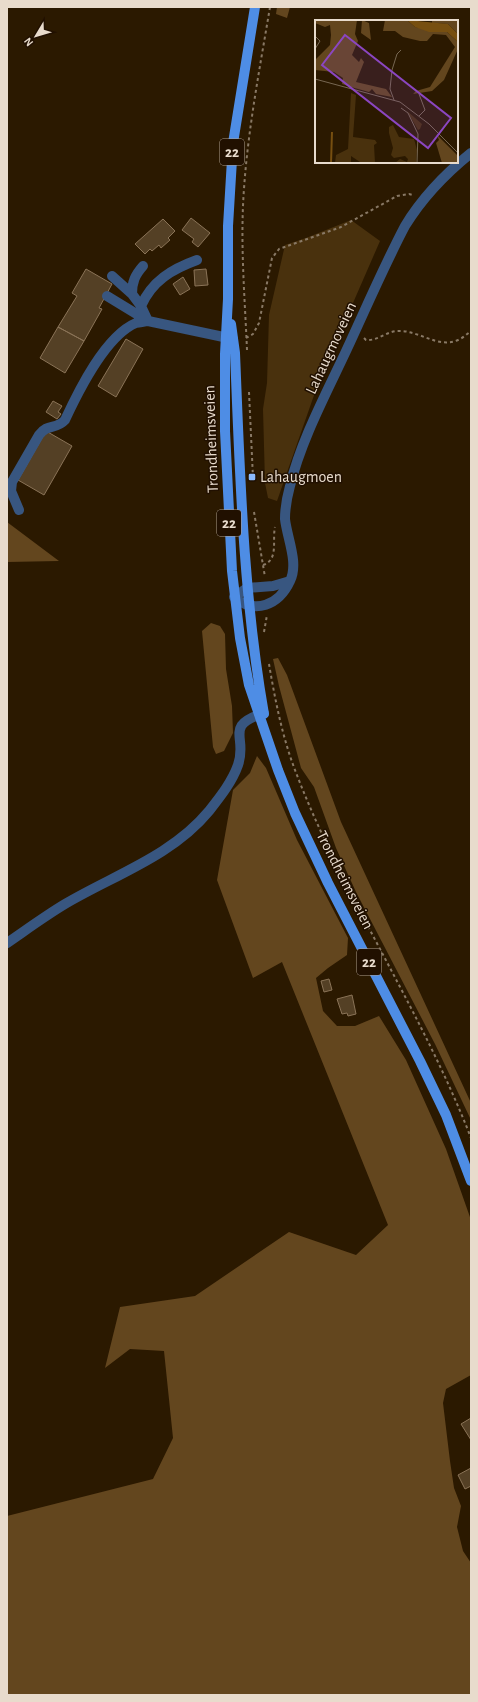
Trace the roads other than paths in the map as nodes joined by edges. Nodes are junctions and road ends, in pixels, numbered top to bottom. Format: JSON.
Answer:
{"nodes":[{"id":1,"x":255,"y":7,"type":"edge"},
{"id":2,"x":471,"y":153,"type":"edge"},
{"id":3,"x":197,"y":260,"type":"dead end"},
{"id":4,"x":143,"y":266,"type":"dead end"},
{"id":5,"x":112,"y":276,"type":"dead end"},
{"id":6,"x":132,"y":294,"type":"junction"},
{"id":7,"x":107,"y":296,"type":"dead end"},
{"id":8,"x":141,"y":306,"type":"junction"},
{"id":9,"x":148,"y":321,"type":"junction"},
{"id":10,"x":230,"y":338,"type":"junction"},
{"id":11,"x":19,"y":510,"type":"dead end"},
{"id":12,"x":290,"y":581,"type":"junction"},
{"id":13,"x":247,"y":588,"type":"junction"},
{"id":14,"x":234,"y":597,"type":"junction"},
{"id":15,"x":249,"y":606,"type":"junction"},
{"id":16,"x":262,"y":714,"type":"junction"},
{"id":17,"x":7,"y":943,"type":"edge"},
{"id":18,"x":471,"y":1181,"type":"edge"}],
"edges":[{"from":1,"to":10,"type":"main road","name":"Trondheimsveien","number":"22"},
{"from":2,"to":12,"type":"street","name":"Lahaugmoveien"},
{"from":3,"to":8,"type":"street"},
{"from":4,"to":6,"type":"street"},
{"from":5,"to":6,"type":"street"},
{"from":6,"to":8,"type":"street"},
{"from":7,"to":9,"type":"street"},
{"from":8,"to":9,"type":"street"},
{"from":9,"to":10,"type":"street"},
{"from":9,"to":11,"type":"street"},
{"from":10,"to":13,"type":"main road","name":"Trondheimsveien","number":"22"},
{"from":10,"to":14,"type":"main road","name":"Trondheimsveien","number":"22"},
{"from":12,"to":13,"type":"street"},
{"from":12,"to":15,"type":"street"},
{"from":13,"to":14,"type":"street"},
{"from":13,"to":15,"type":"main road","name":"Trondheimsveien","number":"22"},
{"from":14,"to":15,"type":"street"},
{"from":14,"to":16,"type":"main road","name":"Trondheimsveien","number":"22"},
{"from":15,"to":16,"type":"main road","name":"Trondheimsveien","number":"22"},
{"from":16,"to":17,"type":"street"},
{"from":16,"to":18,"type":"main road","name":"Trondheimsveien","number":"22"}]}
